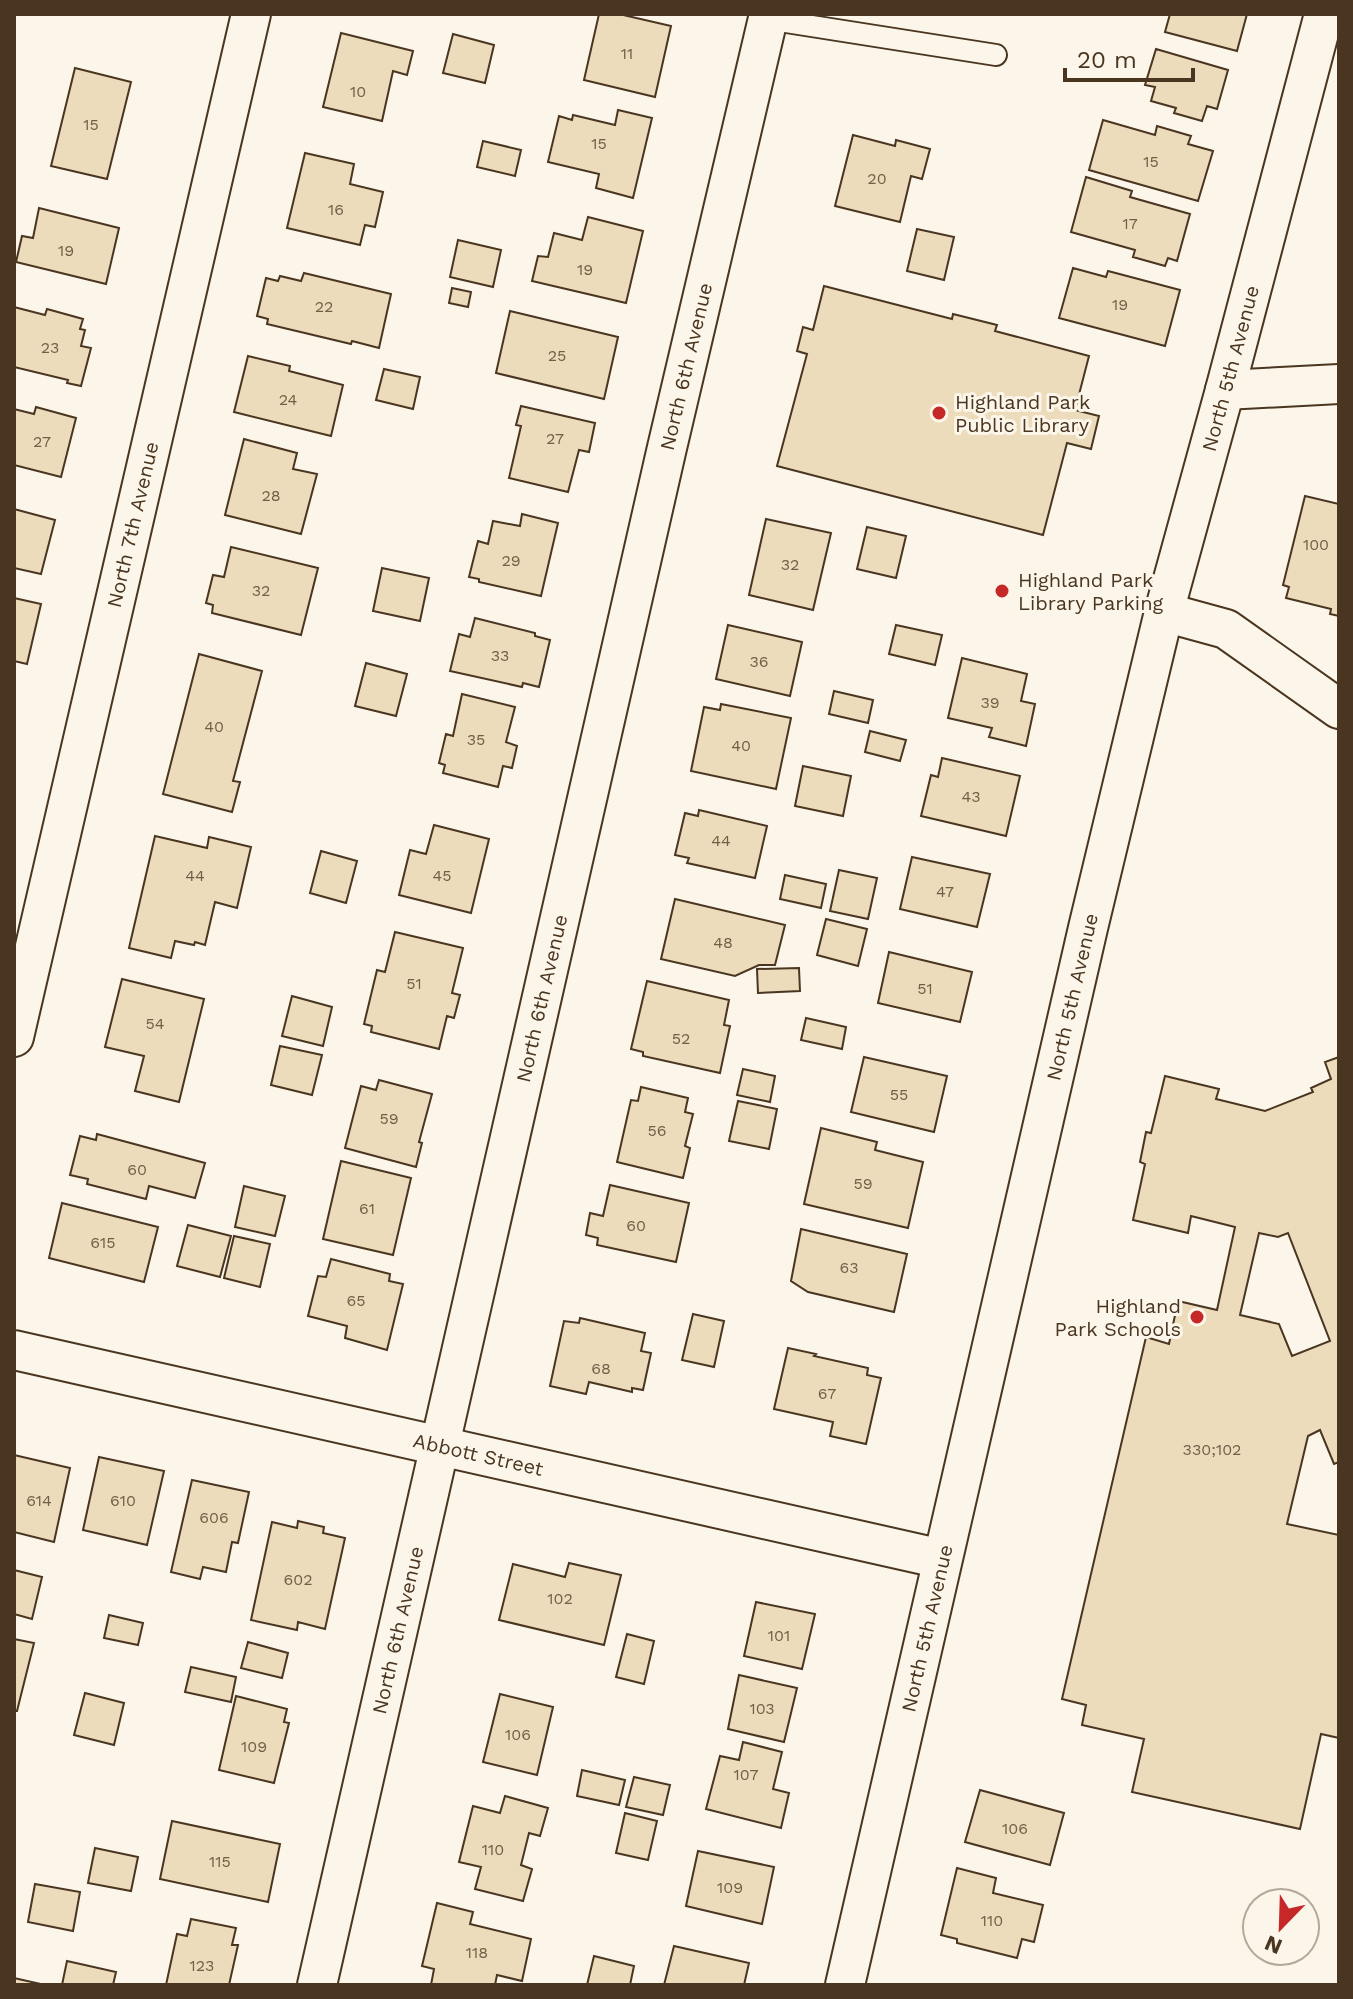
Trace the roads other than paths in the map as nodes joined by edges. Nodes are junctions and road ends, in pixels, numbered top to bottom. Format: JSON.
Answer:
{"nodes":[{"id":1,"x":251,"y":14,"type":"edge"},
{"id":2,"x":1324,"y":14,"type":"edge"},
{"id":3,"x":768,"y":17,"type":"edge"},
{"id":4,"x":996,"y":55,"type":"dead end"},
{"id":5,"x":1339,"y":384,"type":"edge"},
{"id":6,"x":1225,"y":390,"type":"junction"},
{"id":7,"x":1164,"y":612,"type":"junction"},
{"id":8,"x":1339,"y":709,"type":"edge"},
{"id":9,"x":14,"y":1037,"type":"edge"},
{"id":10,"x":14,"y":1350,"type":"edge"},
{"id":11,"x":439,"y":1446,"type":"junction"},
{"id":12,"x":942,"y":1559,"type":"junction"},
{"id":13,"x":317,"y":1985,"type":"edge"},
{"id":14,"x":845,"y":1985,"type":"edge"}],
"edges":[{"from":1,"to":9,"type":"street","name":"North 7th Avenue"},
{"from":2,"to":6,"type":"street","name":"North 5th Avenue"},
{"from":3,"to":4,"type":"lane"},
{"from":3,"to":11,"type":"street","name":"North 6th Avenue"},
{"from":5,"to":6,"type":"street"},
{"from":6,"to":7,"type":"street","name":"North 5th Avenue"},
{"from":7,"to":8,"type":"street"},
{"from":7,"to":12,"type":"street","name":"North 5th Avenue"},
{"from":10,"to":11,"type":"street","name":"Abbott Street"},
{"from":11,"to":12,"type":"street","name":"Abbott Street"},
{"from":11,"to":13,"type":"street","name":"North 6th Avenue"},
{"from":12,"to":14,"type":"street","name":"North 5th Avenue"}]}
